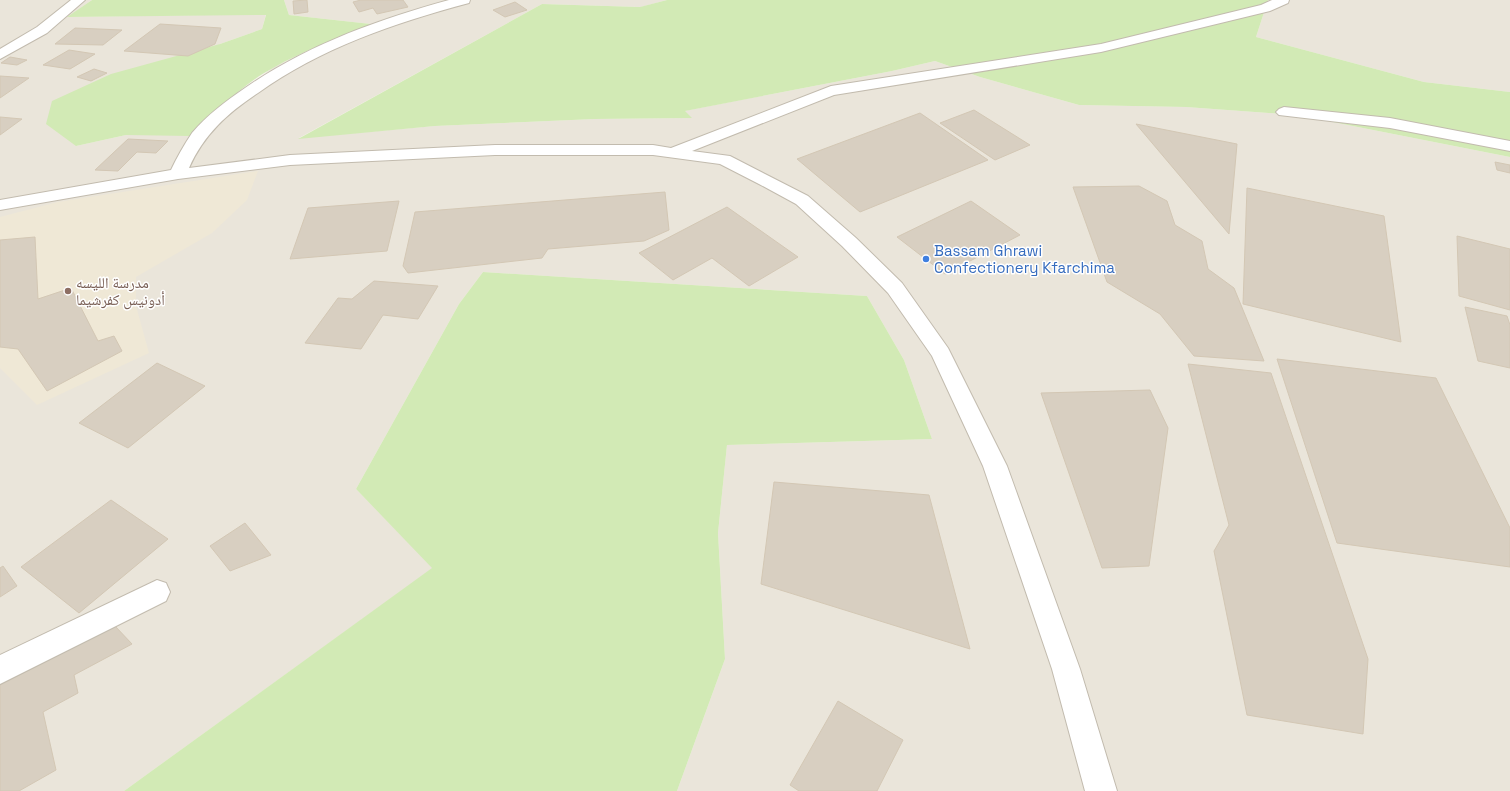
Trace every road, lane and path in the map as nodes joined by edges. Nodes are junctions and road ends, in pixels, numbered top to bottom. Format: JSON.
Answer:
{"nodes":[{"id":1,"x":79,"y":0,"type":"edge"},
{"id":2,"x":464,"y":0,"type":"edge"},
{"id":3,"x":1283,"y":0,"type":"edge"},
{"id":4,"x":0,"y":55,"type":"edge"},
{"id":5,"x":1284,"y":112,"type":"dead end"},
{"id":6,"x":1510,"y":146,"type":"edge"},
{"id":7,"x":673,"y":152,"type":"junction"},
{"id":8,"x":178,"y":174,"type":"junction"},
{"id":9,"x":0,"y":205,"type":"edge"},
{"id":10,"x":157,"y":592,"type":"dead end"},
{"id":11,"x":0,"y":670,"type":"edge"},
{"id":12,"x":1101,"y":791,"type":"edge"}],
"edges":[{"from":1,"to":4,"type":"street"},
{"from":2,"to":8,"type":"street"},
{"from":3,"to":7,"type":"street"},
{"from":5,"to":6,"type":"street"},
{"from":7,"to":8,"type":"street"},
{"from":7,"to":12,"type":"street"},
{"from":8,"to":9,"type":"street"},
{"from":10,"to":11,"type":"street"}]}
